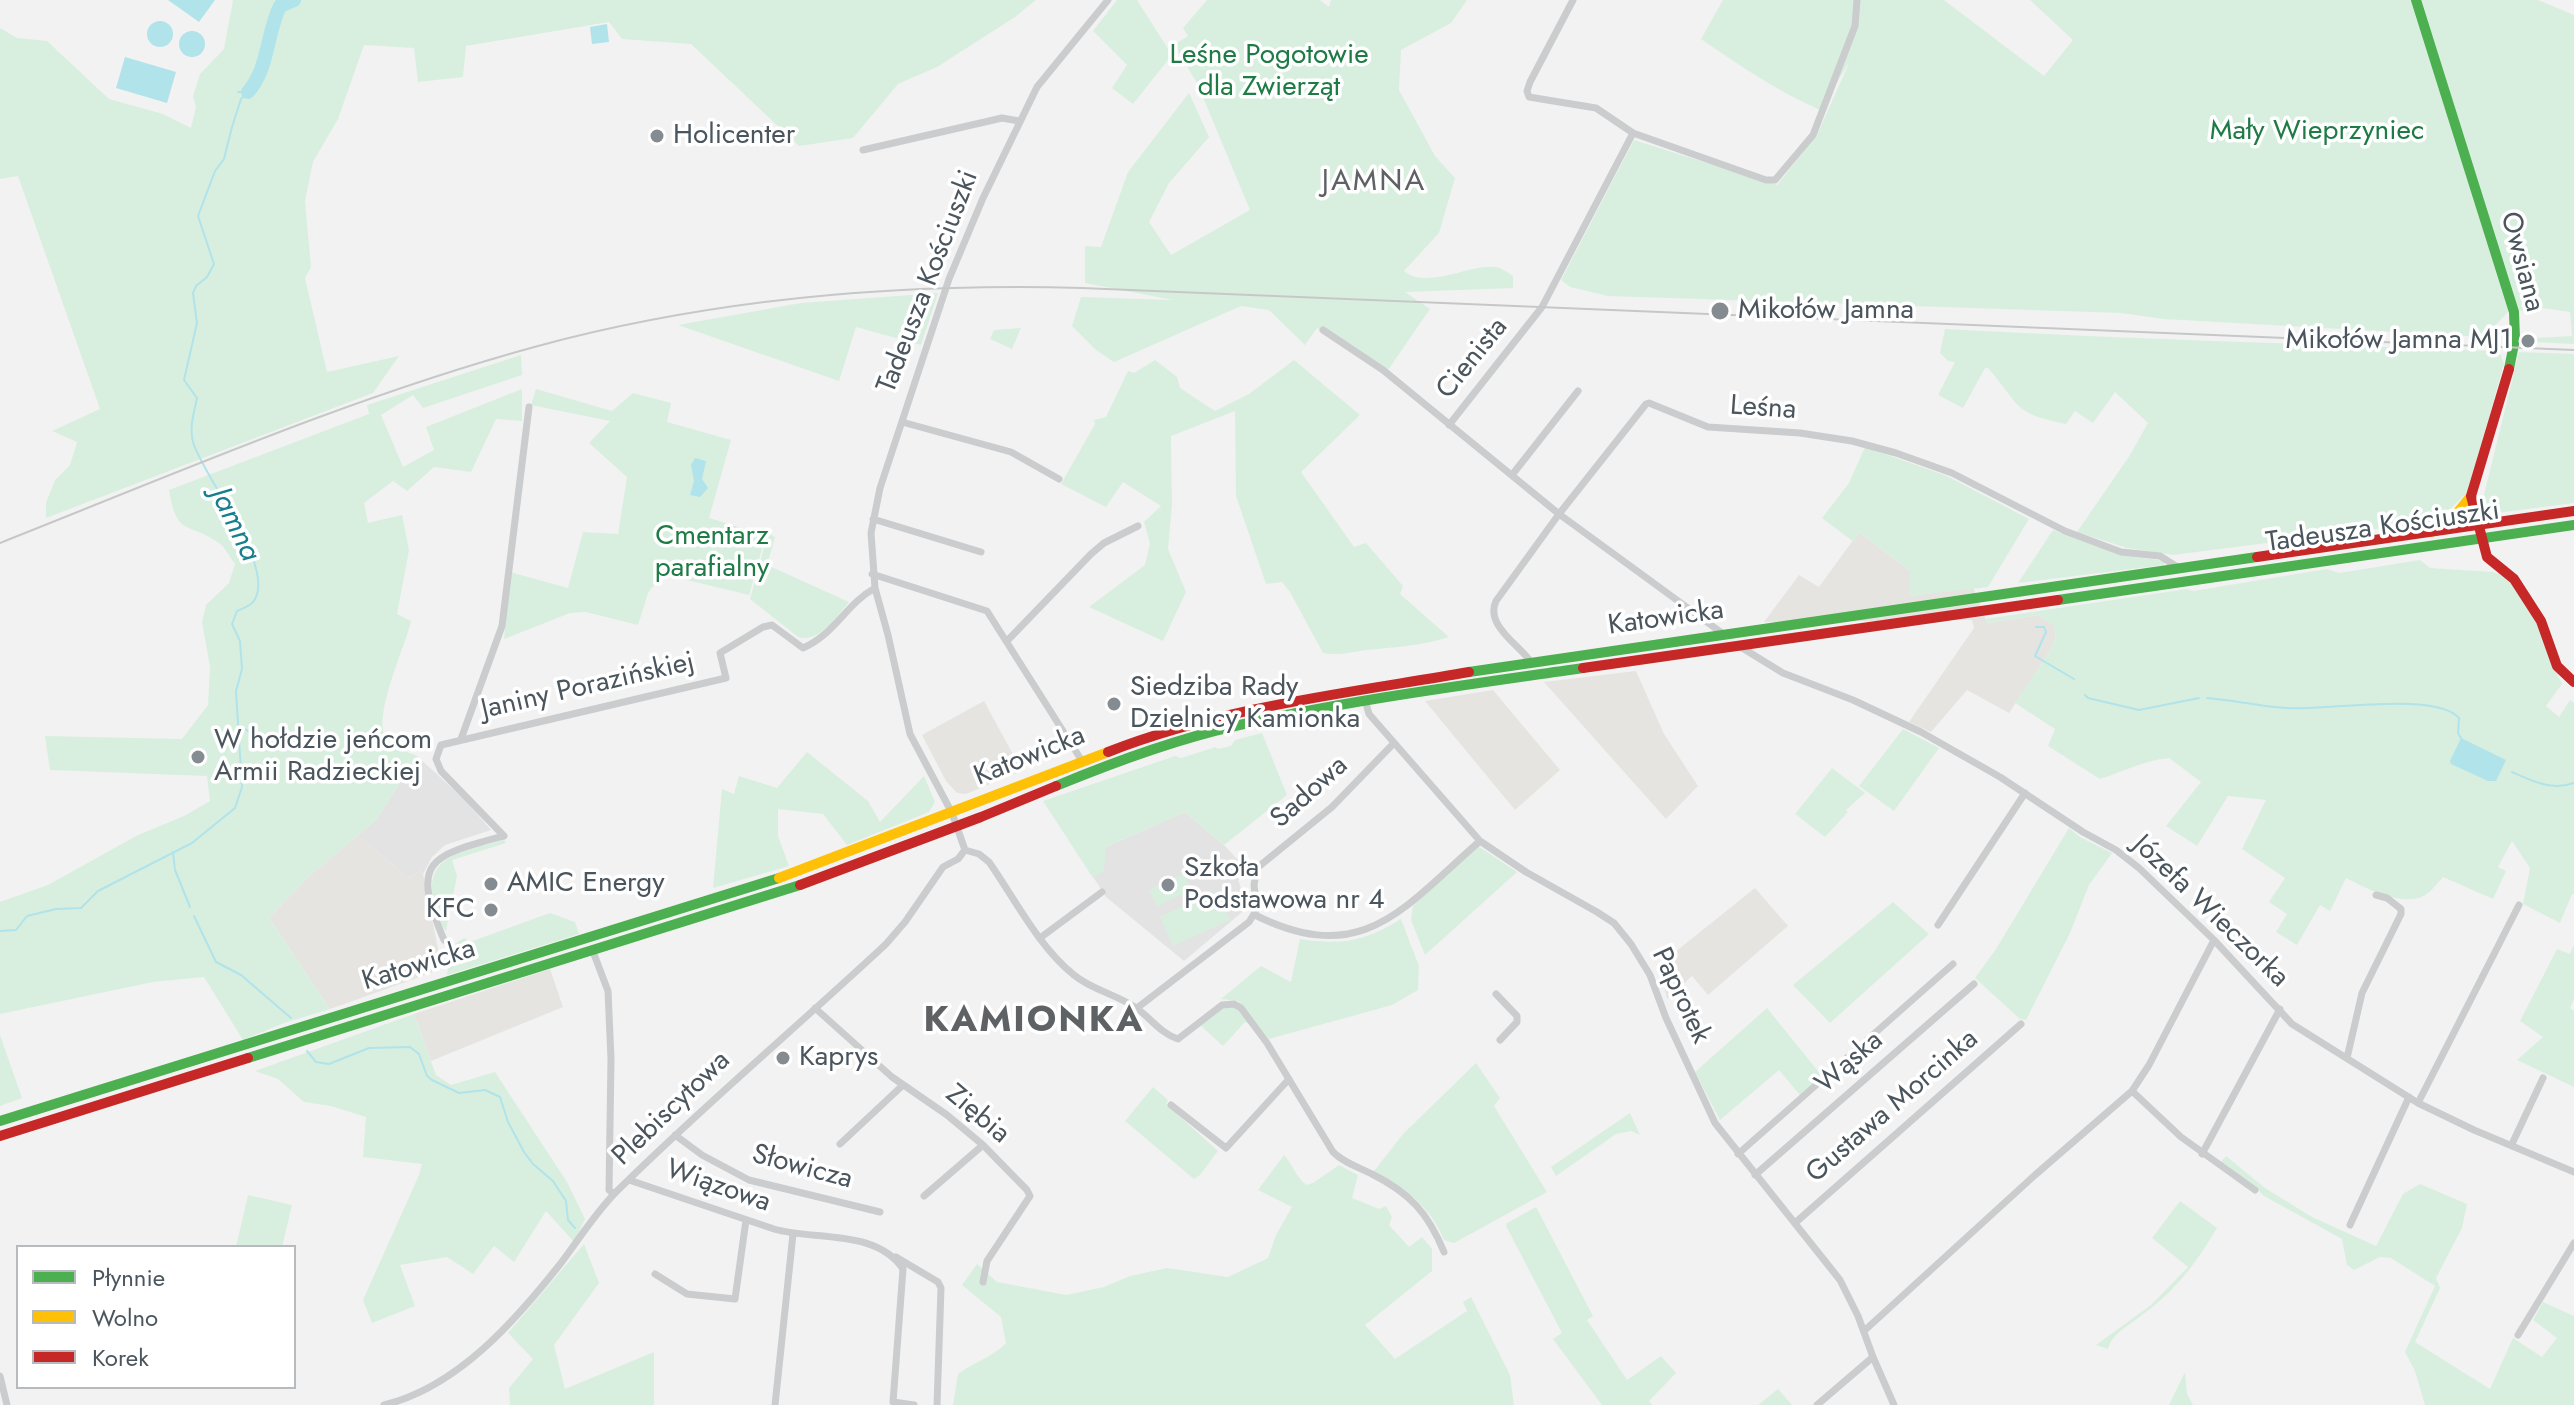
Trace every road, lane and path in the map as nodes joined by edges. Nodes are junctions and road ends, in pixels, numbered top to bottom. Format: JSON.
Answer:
{"nodes":[{"id":1,"x":1108,"y":0,"type":"edge"},
{"id":2,"x":1573,"y":0,"type":"edge"},
{"id":3,"x":1857,"y":0,"type":"edge"},
{"id":4,"x":2416,"y":0,"type":"edge"},
{"id":5,"x":1019,"y":121,"type":"junction"},
{"id":6,"x":1633,"y":133,"type":"junction"},
{"id":7,"x":863,"y":150,"type":"dead end"},
{"id":8,"x":1323,"y":330,"type":"dead end"},
{"id":9,"x":1578,"y":391,"type":"dead end"},
{"id":10,"x":529,"y":407,"type":"dead end"},
{"id":11,"x":902,"y":422,"type":"junction"},
{"id":12,"x":1449,"y":425,"type":"junction"},
{"id":13,"x":1512,"y":475,"type":"junction"},
{"id":14,"x":1059,"y":479,"type":"dead end"},
{"id":15,"x":2471,"y":496,"type":"junction"},
{"id":16,"x":2574,"y":511,"type":"edge"},
{"id":17,"x":1559,"y":514,"type":"junction"},
{"id":18,"x":873,"y":519,"type":"junction"},
{"id":19,"x":2478,"y":525,"type":"junction"},
{"id":20,"x":2574,"y":525,"type":"edge"},
{"id":21,"x":1138,"y":526,"type":"dead end"},
{"id":22,"x":2429,"y":533,"type":"junction"},
{"id":23,"x":2481,"y":540,"type":"junction"},
{"id":24,"x":981,"y":552,"type":"dead end"},
{"id":25,"x":2206,"y":566,"type":"joint"},
{"id":26,"x":2181,"y":569,"type":"junction"},
{"id":27,"x":872,"y":574,"type":"junction"},
{"id":28,"x":2198,"y":578,"type":"joint"},
{"id":29,"x":875,"y":588,"type":"junction"},
{"id":30,"x":1695,"y":613,"type":"junction"},
{"id":31,"x":1725,"y":635,"type":"junction"},
{"id":32,"x":1689,"y":640,"type":"junction"},
{"id":33,"x":1780,"y":640,"type":"junction"},
{"id":34,"x":1007,"y":641,"type":"junction"},
{"id":35,"x":1739,"y":646,"type":"junction"},
{"id":36,"x":1531,"y":662,"type":"junction"},
{"id":37,"x":1766,"y":665,"type":"junction"},
{"id":38,"x":2574,"y":682,"type":"edge"},
{"id":39,"x":1365,"y":700,"type":"junction"},
{"id":40,"x":461,"y":739,"type":"junction"},
{"id":41,"x":1394,"y":743,"type":"junction"},
{"id":42,"x":1082,"y":761,"type":"junction"},
{"id":43,"x":2025,"y":793,"type":"junction"},
{"id":44,"x":952,"y":813,"type":"junction"},
{"id":45,"x":958,"y":826,"type":"junction"},
{"id":46,"x":1480,"y":841,"type":"junction"},
{"id":47,"x":965,"y":850,"type":"junction"},
{"id":48,"x":1102,"y":892,"type":"dead end"},
{"id":49,"x":2376,"y":895,"type":"dead end"},
{"id":50,"x":2519,"y":905,"type":"dead end"},
{"id":51,"x":1255,"y":915,"type":"junction"},
{"id":52,"x":1938,"y":925,"type":"dead end"},
{"id":53,"x":1040,"y":938,"type":"junction"},
{"id":54,"x":444,"y":940,"type":"dead end"},
{"id":55,"x":2214,"y":940,"type":"junction"},
{"id":56,"x":592,"y":949,"type":"junction"},
{"id":57,"x":1953,"y":964,"type":"dead end"},
{"id":58,"x":1974,"y":984,"type":"dead end"},
{"id":59,"x":1496,"y":994,"type":"dead end"},
{"id":60,"x":815,"y":1008,"type":"junction"},
{"id":61,"x":1137,"y":1008,"type":"junction"},
{"id":62,"x":2280,"y":1009,"type":"junction"},
{"id":63,"x":2021,"y":1024,"type":"dead end"},
{"id":64,"x":1500,"y":1040,"type":"dead end"},
{"id":65,"x":2347,"y":1058,"type":"junction"},
{"id":66,"x":2543,"y":1078,"type":"dead end"},
{"id":67,"x":1289,"y":1079,"type":"junction"},
{"id":68,"x":903,"y":1085,"type":"junction"},
{"id":69,"x":2132,"y":1091,"type":"junction"},
{"id":70,"x":2409,"y":1097,"type":"junction"},
{"id":71,"x":2418,"y":1103,"type":"junction"},
{"id":72,"x":1171,"y":1105,"type":"dead end"},
{"id":73,"x":0,"y":1121,"type":"edge"},
{"id":74,"x":675,"y":1135,"type":"junction"},
{"id":75,"x":0,"y":1136,"type":"edge"},
{"id":76,"x":840,"y":1144,"type":"dead end"},
{"id":77,"x":2512,"y":1144,"type":"junction"},
{"id":78,"x":983,"y":1145,"type":"junction"},
{"id":79,"x":1738,"y":1154,"type":"junction"},
{"id":80,"x":2202,"y":1154,"type":"junction"},
{"id":81,"x":2574,"y":1172,"type":"edge"},
{"id":82,"x":1755,"y":1175,"type":"junction"},
{"id":83,"x":629,"y":1180,"type":"junction"},
{"id":84,"x":2255,"y":1190,"type":"dead end"},
{"id":85,"x":614,"y":1194,"type":"junction"},
{"id":86,"x":924,"y":1196,"type":"dead end"},
{"id":87,"x":880,"y":1212,"type":"dead end"},
{"id":88,"x":746,"y":1220,"type":"junction"},
{"id":89,"x":1795,"y":1223,"type":"junction"},
{"id":90,"x":2350,"y":1225,"type":"dead end"},
{"id":91,"x":793,"y":1234,"type":"junction"},
{"id":92,"x":2574,"y":1243,"type":"edge"},
{"id":93,"x":1444,"y":1252,"type":"dead end"},
{"id":94,"x":894,"y":1256,"type":"junction"},
{"id":95,"x":655,"y":1274,"type":"dead end"},
{"id":96,"x":983,"y":1282,"type":"dead end"},
{"id":97,"x":1864,"y":1331,"type":"junction"},
{"id":98,"x":2518,"y":1335,"type":"dead end"},
{"id":99,"x":1873,"y":1357,"type":"junction"},
{"id":100,"x":0,"y":1376,"type":"edge"},
{"id":101,"x":892,"y":1404,"type":"edge"},
{"id":102,"x":1894,"y":1404,"type":"edge"},
{"id":103,"x":7,"y":1405,"type":"edge"},
{"id":104,"x":384,"y":1405,"type":"edge"},
{"id":105,"x":775,"y":1405,"type":"edge"},
{"id":106,"x":914,"y":1405,"type":"edge"},
{"id":107,"x":937,"y":1405,"type":"edge"},
{"id":108,"x":1817,"y":1405,"type":"edge"}],
"edges":[{"from":1,"to":5,"type":"street","name":"Tadeusza Kościuszki"},
{"from":2,"to":6,"type":"street"},
{"from":3,"to":6,"type":"street"},
{"from":4,"to":15,"type":"main road","name":"Owsiana"},
{"from":5,"to":7,"type":"street"},
{"from":5,"to":11,"type":"street","name":"Tadeusza Kościuszki"},
{"from":6,"to":12,"type":"street","name":"Cienista"},
{"from":8,"to":12,"type":"street"},
{"from":9,"to":13,"type":"street"},
{"from":10,"to":40,"type":"street","name":"Janiny Porazińskiej"},
{"from":11,"to":14,"type":"street","name":"Tadeusza Kościuszki"},
{"from":11,"to":18,"type":"street","name":"Tadeusza Kościuszki"},
{"from":12,"to":13,"type":"street","name":"Cienista"},
{"from":13,"to":17,"type":"street","name":"Cienista"},
{"from":15,"to":19,"type":"main road"},
{"from":15,"to":22,"type":"main road"},
{"from":16,"to":19,"type":"main road","name":"Tadeusza Kościuszki"},
{"from":17,"to":26,"type":"street","name":"Leśna"},
{"from":17,"to":30,"type":"street","name":"Cienista"},
{"from":17,"to":36,"type":"street","name":"Leśna"},
{"from":18,"to":24,"type":"street"},
{"from":18,"to":27,"type":"street","name":"Tadeusza Kościuszki"},
{"from":19,"to":22,"type":"main road","name":"Tadeusza Kościuszki"},
{"from":19,"to":23,"type":"main road"},
{"from":20,"to":23,"type":"main road","name":"Tadeusza Kościuszki"},
{"from":21,"to":34,"type":"street"},
{"from":22,"to":25,"type":"main road","name":"Tadeusza Kościuszki"},
{"from":23,"to":28,"type":"main road","name":"Tadeusza Kościuszki"},
{"from":23,"to":38,"type":"main road"},
{"from":25,"to":26,"type":"main road","name":"Katowicka"},
{"from":26,"to":31,"type":"main road","name":"Katowicka"},
{"from":27,"to":29,"type":"street","name":"Tadeusza Kościuszki"},
{"from":27,"to":34,"type":"street"},
{"from":28,"to":33,"type":"main road","name":"Katowicka"},
{"from":29,"to":40,"type":"street","name":"Janiny Porazińskiej"},
{"from":29,"to":44,"type":"street","name":"Tadeusza Kościuszki"},
{"from":30,"to":31,"type":"street","name":"Cienista"},
{"from":30,"to":32,"type":"street"},
{"from":31,"to":32,"type":"main road","name":"Katowicka"},
{"from":32,"to":36,"type":"main road","name":"Katowicka"},
{"from":33,"to":35,"type":"main road","name":"Katowicka"},
{"from":33,"to":37,"type":"street"},
{"from":34,"to":42,"type":"street"},
{"from":35,"to":37,"type":"street","name":"Józefa Wieczorka"},
{"from":35,"to":39,"type":"main road","name":"Katowicka"},
{"from":36,"to":42,"type":"main road","name":"Katowicka"},
{"from":37,"to":43,"type":"street","name":"Józefa Wieczorka"},
{"from":39,"to":41,"type":"street","name":"Paprotek"},
{"from":39,"to":45,"type":"main road","name":"Katowicka"},
{"from":40,"to":54,"type":"street","name":"Janiny Porazińskiej"},
{"from":41,"to":46,"type":"street","name":"Paprotek"},
{"from":41,"to":51,"type":"street","name":"Sadowa"},
{"from":42,"to":44,"type":"main road","name":"Katowicka"},
{"from":43,"to":52,"type":"street"},
{"from":43,"to":55,"type":"street","name":"Józefa Wieczorka"},
{"from":44,"to":45,"type":"street","name":"Tadeusza Kościuszki"},
{"from":44,"to":73,"type":"main road","name":"Katowicka"},
{"from":45,"to":47,"type":"street"},
{"from":45,"to":56,"type":"main road","name":"Katowicka"},
{"from":46,"to":51,"type":"street"},
{"from":46,"to":79,"type":"street","name":"Paprotek"},
{"from":47,"to":53,"type":"street"},
{"from":47,"to":60,"type":"street","name":"Plebiscytowa"},
{"from":48,"to":53,"type":"street"},
{"from":49,"to":65,"type":"street"},
{"from":50,"to":71,"type":"street"},
{"from":51,"to":61,"type":"street"},
{"from":53,"to":61,"type":"street"},
{"from":55,"to":62,"type":"street","name":"Józefa Wieczorka"},
{"from":55,"to":69,"type":"street"},
{"from":56,"to":75,"type":"main road","name":"Katowicka"},
{"from":56,"to":85,"type":"street"},
{"from":57,"to":79,"type":"street"},
{"from":58,"to":82,"type":"street","name":"Wąska"},
{"from":59,"to":64,"type":"street"},
{"from":60,"to":68,"type":"street","name":"Ziębia"},
{"from":60,"to":74,"type":"street","name":"Plebiscytowa"},
{"from":61,"to":67,"type":"street"},
{"from":62,"to":65,"type":"street","name":"Józefa Wieczorka"},
{"from":62,"to":80,"type":"street"},
{"from":63,"to":89,"type":"street","name":"Gustawa Morcinka"},
{"from":65,"to":70,"type":"street","name":"Józefa Wieczorka"},
{"from":66,"to":77,"type":"street"},
{"from":67,"to":72,"type":"street"},
{"from":67,"to":93,"type":"street"},
{"from":68,"to":76,"type":"street"},
{"from":68,"to":78,"type":"street","name":"Ziębia"},
{"from":69,"to":80,"type":"street"},
{"from":69,"to":97,"type":"street"},
{"from":70,"to":71,"type":"street","name":"Józefa Wieczorka"},
{"from":70,"to":90,"type":"street"},
{"from":71,"to":77,"type":"street","name":"Józefa Wieczorka"},
{"from":74,"to":83,"type":"street","name":"Plebiscytowa"},
{"from":74,"to":87,"type":"street","name":"Słowicza"},
{"from":77,"to":81,"type":"street","name":"Józefa Wieczorka"},
{"from":78,"to":86,"type":"street"},
{"from":78,"to":96,"type":"street","name":"Ziębia"},
{"from":79,"to":82,"type":"street","name":"Paprotek"},
{"from":80,"to":84,"type":"street"},
{"from":82,"to":89,"type":"street","name":"Paprotek"},
{"from":83,"to":85,"type":"street","name":"Plebiscytowa"},
{"from":83,"to":88,"type":"street","name":"Wiązowa"},
{"from":85,"to":104,"type":"street","name":"Plebiscytowa"},
{"from":88,"to":91,"type":"street","name":"Wiązowa"},
{"from":88,"to":95,"type":"street"},
{"from":89,"to":97,"type":"street","name":"Paprotek"},
{"from":91,"to":94,"type":"street","name":"Wiązowa"},
{"from":91,"to":105,"type":"street","name":"Wiązowa"},
{"from":92,"to":98,"type":"street"},
{"from":94,"to":101,"type":"street"},
{"from":94,"to":107,"type":"street","name":"Wiązowa"},
{"from":97,"to":99,"type":"street","name":"Paprotek"},
{"from":99,"to":102,"type":"street","name":"Paprotek"},
{"from":99,"to":108,"type":"street"},
{"from":100,"to":103,"type":"street"},
{"from":101,"to":106,"type":"street"}]}
